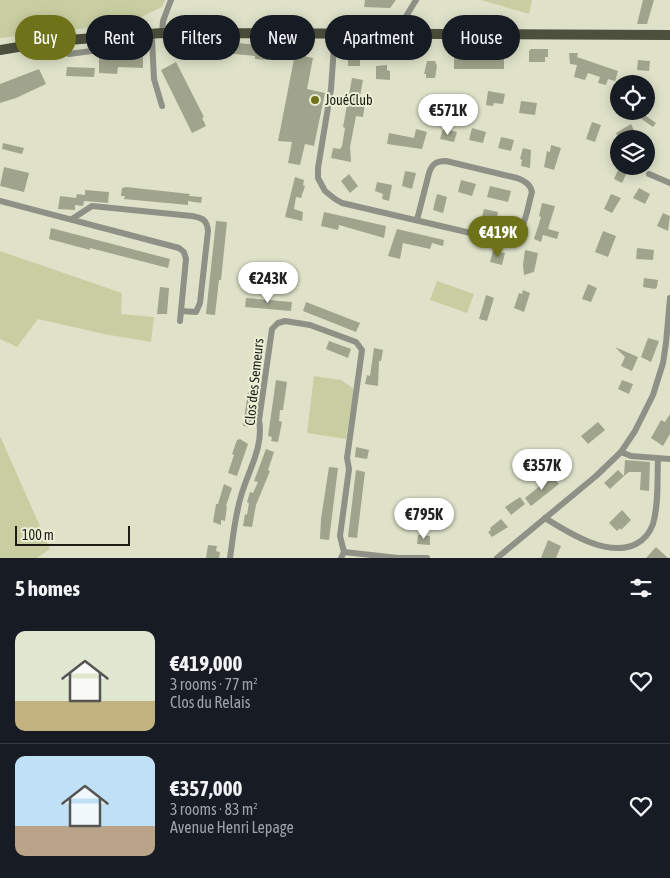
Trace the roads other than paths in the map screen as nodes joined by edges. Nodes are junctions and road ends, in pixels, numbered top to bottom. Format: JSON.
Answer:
{"nodes":[{"id":1,"x":171,"y":0,"type":"edge"},
{"id":2,"x":416,"y":0,"type":"edge"},
{"id":3,"x":407,"y":15,"type":"edge"},
{"id":4,"x":325,"y":33,"type":"edge"},
{"id":5,"x":432,"y":34,"type":"edge"},
{"id":6,"x":670,"y":35,"type":"edge"},
{"id":7,"x":155,"y":36,"type":"junction"},
{"id":8,"x":0,"y":50,"type":"edge"},
{"id":9,"x":76,"y":53,"type":"edge"},
{"id":10,"x":334,"y":60,"type":"edge"},
{"id":11,"x":162,"y":106,"type":"dead end"},
{"id":12,"x":651,"y":175,"type":"edge"},
{"id":13,"x":670,"y":183,"type":"edge"},
{"id":14,"x":0,"y":200,"type":"edge"},
{"id":15,"x":72,"y":219,"type":"junction"},
{"id":16,"x":417,"y":220,"type":"junction"},
{"id":17,"x":670,"y":298,"type":"edge"},
{"id":18,"x":181,"y":311,"type":"junction"},
{"id":19,"x":180,"y":321,"type":"dead end"},
{"id":20,"x":621,"y":452,"type":"junction"},
{"id":21,"x":658,"y":459,"type":"junction"},
{"id":22,"x":670,"y":459,"type":"edge"},
{"id":23,"x":545,"y":518,"type":"junction"},
{"id":24,"x":342,"y":555,"type":"edge"},
{"id":25,"x":230,"y":558,"type":"edge"},
{"id":26,"x":427,"y":558,"type":"edge"},
{"id":27,"x":497,"y":558,"type":"edge"}],
"edges":[{"from":1,"to":7,"type":"street"},
{"from":2,"to":3,"type":"street"},
{"from":4,"to":7,"type":"main road"},
{"from":5,"to":6,"type":"main road"},
{"from":7,"to":8,"type":"main road"},
{"from":7,"to":9,"type":"street"},
{"from":7,"to":11,"type":"street"},
{"from":10,"to":16,"type":"street"},
{"from":12,"to":13,"type":"street"},
{"from":14,"to":15,"type":"street"},
{"from":15,"to":18,"type":"street"},
{"from":15,"to":18,"type":"street"},
{"from":16,"to":16,"type":"street"},
{"from":17,"to":20,"type":"street"},
{"from":18,"to":19,"type":"street"},
{"from":20,"to":21,"type":"street"},
{"from":20,"to":23,"type":"street"},
{"from":21,"to":22,"type":"street"},
{"from":21,"to":23,"type":"street"},
{"from":23,"to":27,"type":"street"},
{"from":24,"to":25,"type":"street","name":"Clos des Semeurs"},
{"from":24,"to":26,"type":"street","name":"Clos des Semeurs"}]}
